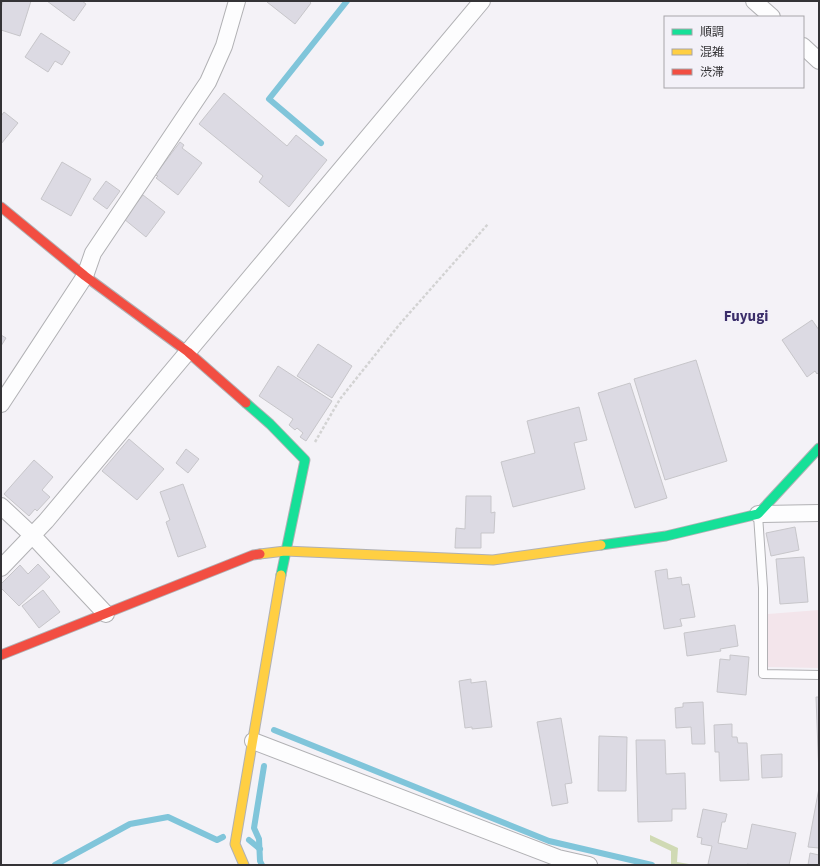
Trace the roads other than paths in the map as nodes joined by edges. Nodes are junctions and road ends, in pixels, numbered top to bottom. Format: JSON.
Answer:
{"nodes":[{"id":1,"x":238,"y":1,"type":"edge"},
{"id":2,"x":482,"y":1,"type":"edge"},
{"id":3,"x":754,"y":1,"type":"edge"},
{"id":4,"x":771,"y":16,"type":"edge"},
{"id":5,"x":804,"y":47,"type":"edge"},
{"id":6,"x":819,"y":61,"type":"edge"},
{"id":7,"x":1,"y":207,"type":"edge"},
{"id":8,"x":85,"y":276,"type":"junction"},
{"id":9,"x":188,"y":352,"type":"junction"},
{"id":10,"x":1,"y":404,"type":"edge"},
{"id":11,"x":819,"y":448,"type":"edge"},
{"id":12,"x":1,"y":506,"type":"edge"},
{"id":13,"x":819,"y":513,"type":"edge"},
{"id":14,"x":758,"y":514,"type":"junction"},
{"id":15,"x":32,"y":535,"type":"junction"},
{"id":16,"x":285,"y":551,"type":"junction"},
{"id":17,"x":1,"y":568,"type":"edge"},
{"id":18,"x":106,"y":614,"type":"junction"},
{"id":19,"x":1,"y":655,"type":"edge"},
{"id":20,"x":819,"y":675,"type":"edge"},
{"id":21,"x":253,"y":741,"type":"junction"},
{"id":22,"x":244,"y":865,"type":"edge"},
{"id":23,"x":589,"y":865,"type":"edge"}],
"edges":[{"from":1,"to":8,"type":"street"},
{"from":2,"to":9,"type":"street"},
{"from":3,"to":4,"type":"street"},
{"from":5,"to":6,"type":"street"},
{"from":7,"to":8,"type":"street"},
{"from":8,"to":9,"type":"street"},
{"from":8,"to":10,"type":"street"},
{"from":9,"to":15,"type":"street"},
{"from":9,"to":16,"type":"street"},
{"from":11,"to":14,"type":"street"},
{"from":12,"to":15,"type":"street"},
{"from":13,"to":14,"type":"street"},
{"from":14,"to":16,"type":"street"},
{"from":14,"to":20,"type":"lane"},
{"from":15,"to":17,"type":"street"},
{"from":15,"to":18,"type":"street"},
{"from":16,"to":18,"type":"street"},
{"from":16,"to":21,"type":"street"},
{"from":18,"to":19,"type":"street"},
{"from":21,"to":22,"type":"street"},
{"from":21,"to":23,"type":"street"}]}
